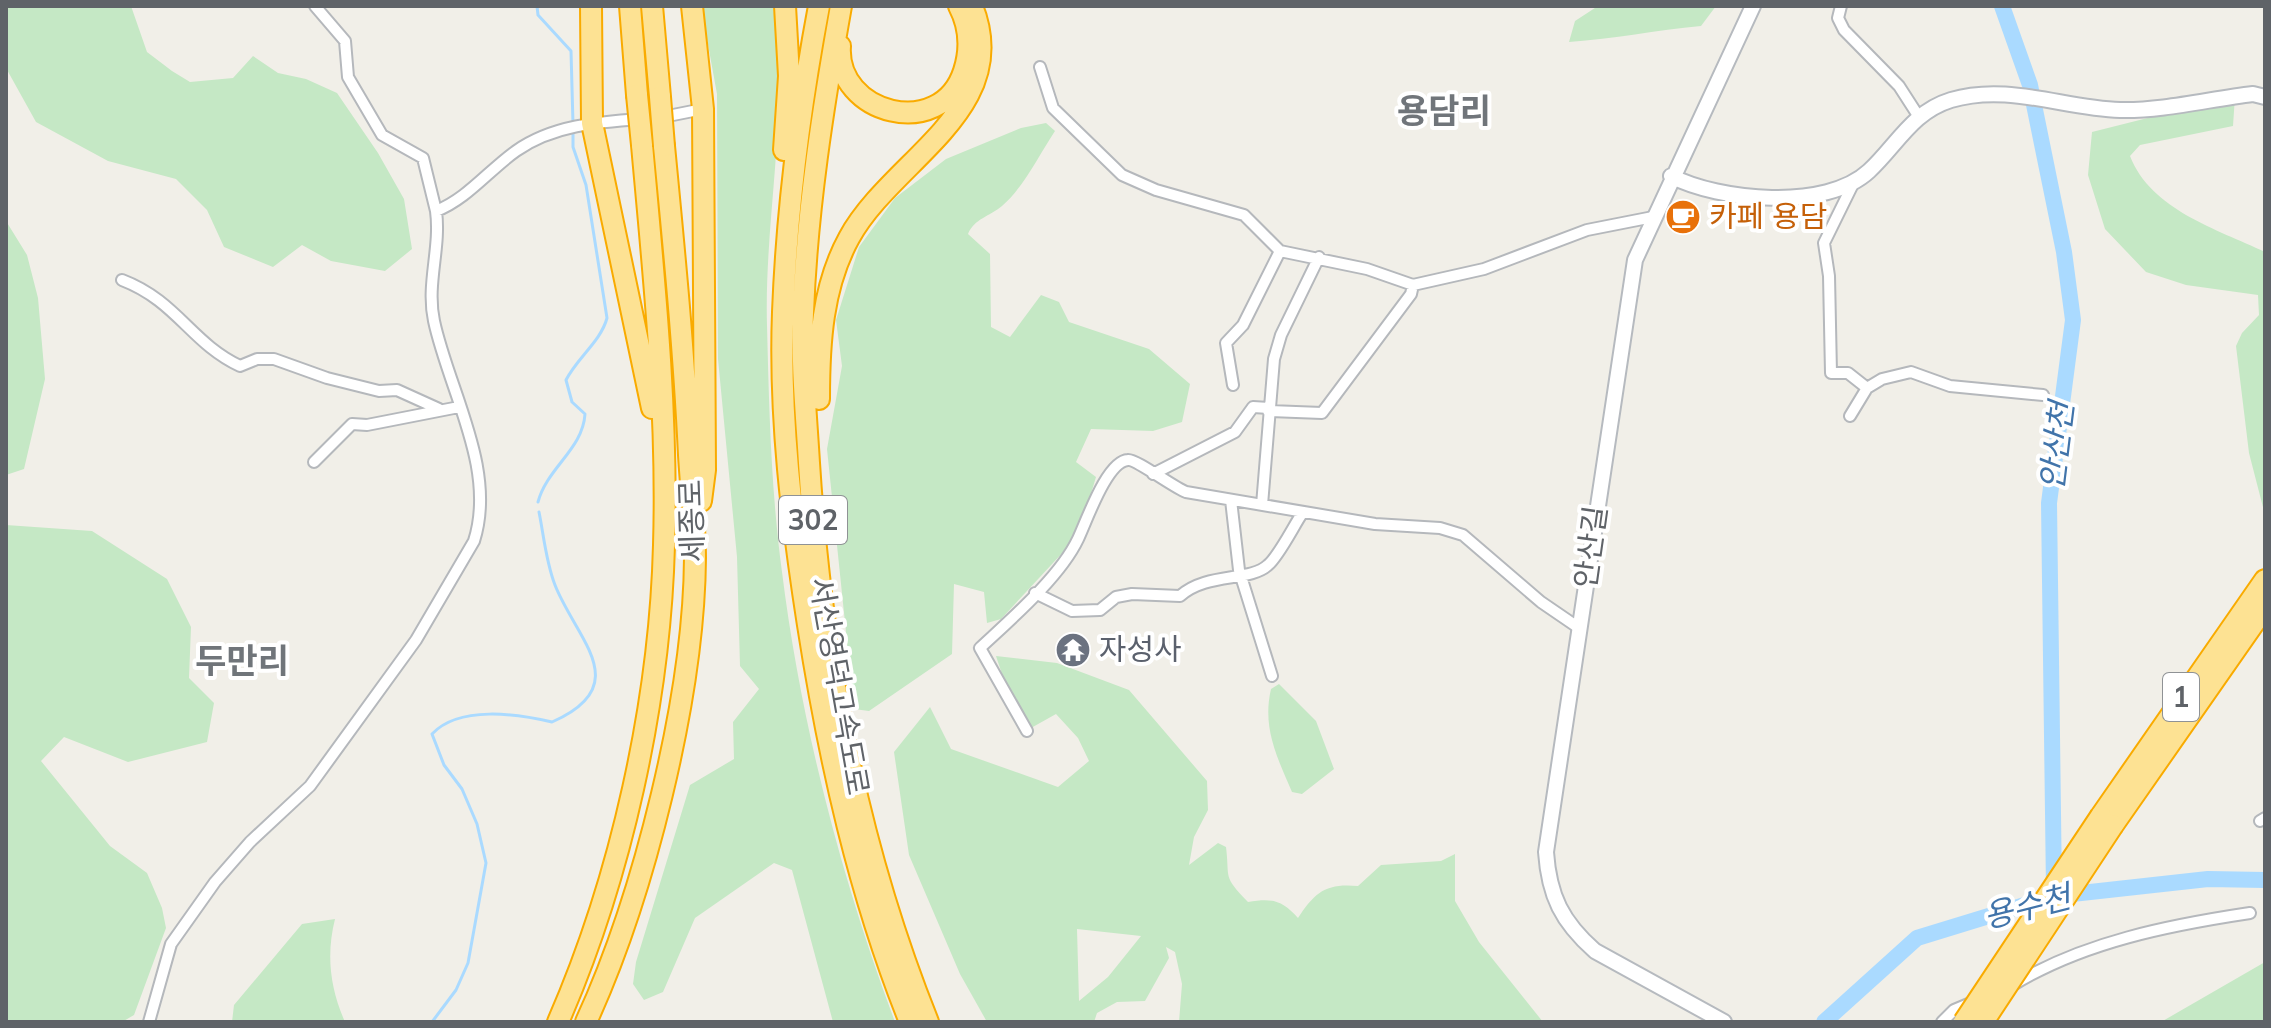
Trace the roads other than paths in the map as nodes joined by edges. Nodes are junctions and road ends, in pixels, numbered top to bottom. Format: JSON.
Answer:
{"nodes":[{"id":1,"x":315,"y":6,"type":"edge"},
{"id":2,"x":591,"y":6,"type":"edge"},
{"id":3,"x":630,"y":6,"type":"edge"},
{"id":4,"x":652,"y":6,"type":"edge"},
{"id":5,"x":692,"y":6,"type":"edge"},
{"id":6,"x":785,"y":6,"type":"edge"},
{"id":7,"x":819,"y":6,"type":"edge"},
{"id":8,"x":842,"y":6,"type":"edge"},
{"id":9,"x":959,"y":6,"type":"edge"},
{"id":10,"x":972,"y":6,"type":"edge"},
{"id":11,"x":1753,"y":6,"type":"edge"},
{"id":12,"x":1841,"y":6,"type":"edge"},
{"id":13,"x":1040,"y":67,"type":"dead end"},
{"id":14,"x":2265,"y":97,"type":"edge"},
{"id":15,"x":703,"y":109,"type":"junction"},
{"id":16,"x":1919,"y":117,"type":"junction"},
{"id":17,"x":586,"y":125,"type":"junction"},
{"id":18,"x":1671,"y":176,"type":"junction"},
{"id":19,"x":1854,"y":182,"type":"junction"},
{"id":20,"x":436,"y":211,"type":"junction"},
{"id":21,"x":1653,"y":217,"type":"junction"},
{"id":22,"x":1280,"y":251,"type":"junction"},
{"id":23,"x":1319,"y":257,"type":"junction"},
{"id":24,"x":122,"y":280,"type":"dead end"},
{"id":25,"x":1413,"y":285,"type":"junction"},
{"id":26,"x":783,"y":315,"type":"junction"},
{"id":27,"x":1233,"y":385,"type":"dead end"},
{"id":28,"x":1867,"y":388,"type":"junction"},
{"id":29,"x":2043,"y":395,"type":"dead end"},
{"id":30,"x":459,"y":407,"type":"junction"},
{"id":31,"x":439,"y":409,"type":"junction"},
{"id":32,"x":1269,"y":410,"type":"junction"},
{"id":33,"x":1850,"y":416,"type":"dead end"},
{"id":34,"x":314,"y":462,"type":"dead end"},
{"id":35,"x":1153,"y":474,"type":"junction"},
{"id":36,"x":665,"y":482,"type":"junction"},
{"id":37,"x":1231,"y":500,"type":"junction"},
{"id":38,"x":1262,"y":505,"type":"junction"},
{"id":39,"x":1303,"y":512,"type":"junction"},
{"id":40,"x":695,"y":557,"type":"junction"},
{"id":41,"x":1241,"y":574,"type":"junction"},
{"id":42,"x":2265,"y":580,"type":"edge"},
{"id":43,"x":1035,"y":593,"type":"junction"},
{"id":44,"x":2265,"y":607,"type":"edge"},
{"id":45,"x":1579,"y":628,"type":"junction"},
{"id":46,"x":1272,"y":676,"type":"dead end"},
{"id":47,"x":836,"y":690,"type":"junction"},
{"id":48,"x":1027,"y":731,"type":"dead end"},
{"id":49,"x":2107,"y":821,"type":"junction"},
{"id":50,"x":2250,"y":913,"type":"dead end"},
{"id":51,"x":149,"y":1022,"type":"edge"},
{"id":52,"x":558,"y":1022,"type":"edge"},
{"id":53,"x":586,"y":1022,"type":"edge"},
{"id":54,"x":910,"y":1022,"type":"edge"},
{"id":55,"x":928,"y":1022,"type":"edge"},
{"id":56,"x":1724,"y":1022,"type":"edge"},
{"id":57,"x":1942,"y":1022,"type":"edge"},
{"id":58,"x":1964,"y":1022,"type":"edge"},
{"id":59,"x":1983,"y":1022,"type":"edge"}],
"edges":[{"from":1,"to":20,"type":"street"},
{"from":2,"to":17,"type":"highway"},
{"from":3,"to":36,"type":"highway","name":"세종로","bridge":true},
{"from":4,"to":40,"type":"highway","name":"세종로","bridge":true},
{"from":5,"to":15,"type":"highway"},
{"from":6,"to":26,"type":"highway"},
{"from":7,"to":26,"type":"highway","name":"서산영덕고속도로","number":"302"},
{"from":8,"to":9,"type":"highway"},
{"from":8,"to":47,"type":"highway","name":"서산영덕고속도로","number":"302"},
{"from":10,"to":47,"type":"highway"},
{"from":11,"to":18,"type":"street","name":"안산길"},
{"from":12,"to":16,"type":"street"},
{"from":13,"to":22,"type":"street"},
{"from":14,"to":16,"type":"street"},
{"from":15,"to":17,"type":"street"},
{"from":15,"to":40,"type":"highway"},
{"from":16,"to":19,"type":"street"},
{"from":17,"to":20,"type":"street"},
{"from":17,"to":36,"type":"highway"},
{"from":18,"to":19,"type":"street"},
{"from":18,"to":21,"type":"street","name":"안산길"},
{"from":19,"to":28,"type":"street"},
{"from":20,"to":30,"type":"street"},
{"from":21,"to":25,"type":"street"},
{"from":21,"to":45,"type":"street","name":"안산길"},
{"from":22,"to":23,"type":"street"},
{"from":22,"to":27,"type":"street"},
{"from":23,"to":25,"type":"street"},
{"from":23,"to":32,"type":"street"},
{"from":24,"to":31,"type":"street"},
{"from":25,"to":32,"type":"street"},
{"from":26,"to":54,"type":"highway","name":"서산영덕고속도로","number":"302"},
{"from":28,"to":29,"type":"street"},
{"from":28,"to":33,"type":"street"},
{"from":30,"to":31,"type":"street"},
{"from":30,"to":51,"type":"street"},
{"from":31,"to":34,"type":"street"},
{"from":32,"to":35,"type":"street"},
{"from":32,"to":38,"type":"street"},
{"from":35,"to":37,"type":"street"},
{"from":35,"to":43,"type":"street"},
{"from":36,"to":52,"type":"highway","name":"세종로"},
{"from":37,"to":38,"type":"street"},
{"from":37,"to":41,"type":"street"},
{"from":38,"to":39,"type":"street"},
{"from":39,"to":41,"type":"street"},
{"from":39,"to":45,"type":"street"},
{"from":40,"to":53,"type":"highway","name":"세종로"},
{"from":41,"to":43,"type":"street"},
{"from":41,"to":46,"type":"street"},
{"from":42,"to":49,"type":"highway","number":"1"},
{"from":43,"to":48,"type":"street"},
{"from":44,"to":49,"type":"highway","number":"1"},
{"from":45,"to":56,"type":"street","name":"안산길"},
{"from":47,"to":55,"type":"highway","name":"서산영덕고속도로","number":"302"},
{"from":49,"to":58,"type":"highway","number":"1","bridge":true},
{"from":49,"to":59,"type":"highway","number":"1","bridge":true},
{"from":50,"to":57,"type":"street"}]}
